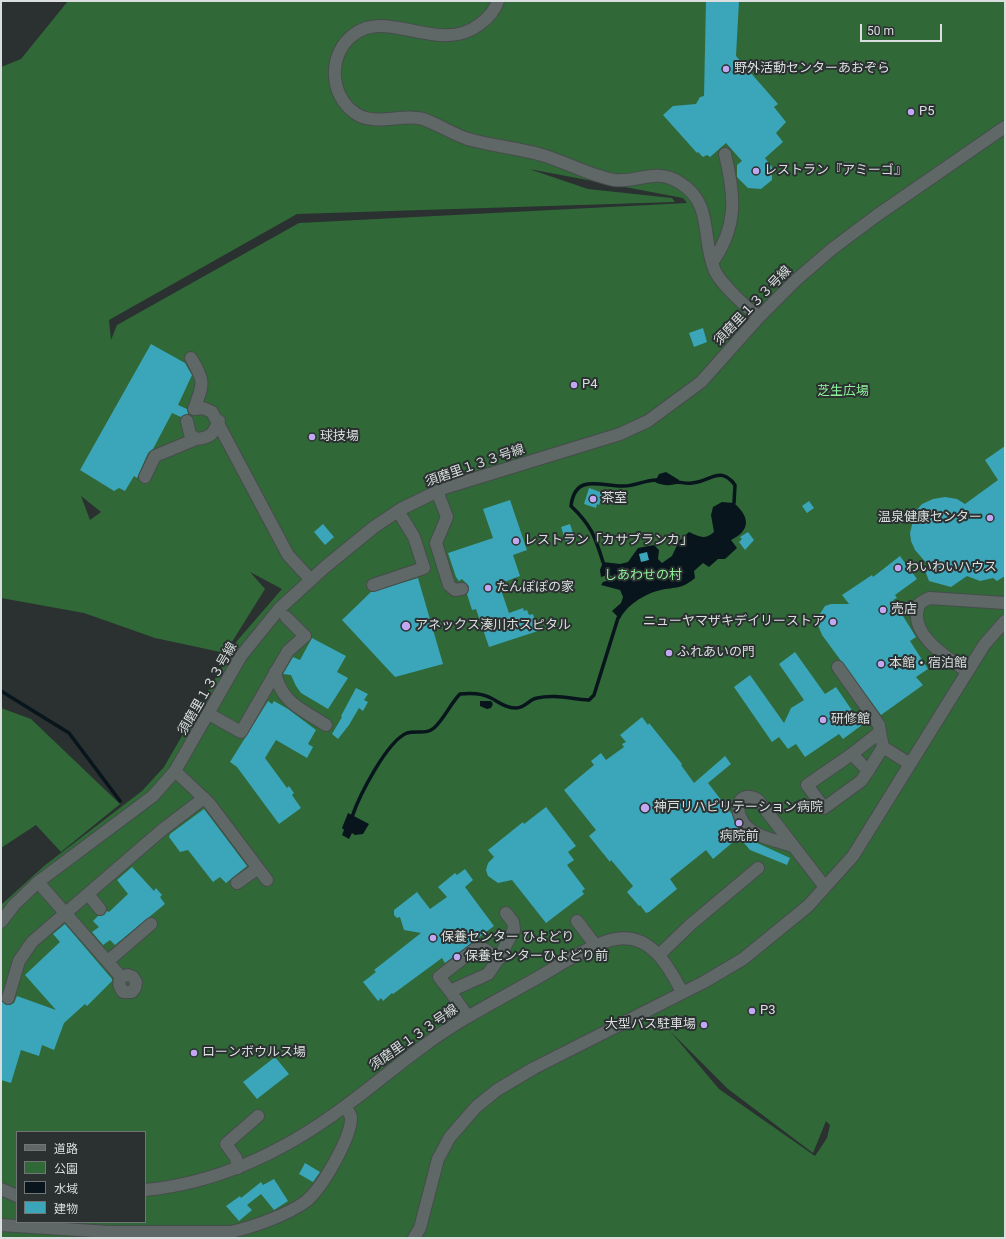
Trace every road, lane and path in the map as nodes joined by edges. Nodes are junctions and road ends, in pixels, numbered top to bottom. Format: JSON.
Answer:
{"nodes":[{"id":1,"x":498,"y":1,"type":"edge"},
{"id":2,"x":1005,"y":128,"type":"edge"},
{"id":3,"x":725,"y":154,"type":"dead end"},
{"id":4,"x":712,"y":263,"type":"junction"},
{"id":5,"x":759,"y":317,"type":"junction"},
{"id":6,"x":191,"y":358,"type":"dead end"},
{"id":7,"x":191,"y":414,"type":"junction"},
{"id":8,"x":218,"y":421,"type":"junction"},
{"id":9,"x":196,"y":439,"type":"junction"},
{"id":10,"x":145,"y":477,"type":"dead end"},
{"id":11,"x":437,"y":491,"type":"junction"},
{"id":12,"x":398,"y":511,"type":"junction"},
{"id":13,"x":311,"y":580,"type":"junction"},
{"id":14,"x":374,"y":585,"type":"dead end"},
{"id":15,"x":462,"y":589,"type":"dead end"},
{"id":16,"x":1005,"y":603,"type":"edge"},
{"id":17,"x":282,"y":614,"type":"junction"},
{"id":18,"x":1005,"y":621,"type":"edge"},
{"id":19,"x":838,"y":667,"type":"dead end"},
{"id":20,"x":967,"y":671,"type":"junction"},
{"id":21,"x":275,"y":672,"type":"junction"},
{"id":22,"x":209,"y":714,"type":"junction"},
{"id":23,"x":326,"y":725,"type":"dead end"},
{"id":24,"x":880,"y":732,"type":"junction"},
{"id":25,"x":883,"y":747,"type":"junction"},
{"id":26,"x":852,"y":754,"type":"junction"},
{"id":27,"x":910,"y":764,"type":"junction"},
{"id":28,"x":175,"y":771,"type":"junction"},
{"id":29,"x":868,"y":771,"type":"junction"},
{"id":30,"x":204,"y":798,"type":"junction"},
{"id":31,"x":792,"y":846,"type":"junction"},
{"id":32,"x":258,"y":868,"type":"junction"},
{"id":33,"x":758,"y":868,"type":"dead end"},
{"id":34,"x":267,"y":880,"type":"dead end"},
{"id":35,"x":38,"y":882,"type":"junction"},
{"id":36,"x":237,"y":883,"type":"dead end"},
{"id":37,"x":825,"y":887,"type":"junction"},
{"id":38,"x":88,"y":894,"type":"junction"},
{"id":39,"x":100,"y":909,"type":"dead end"},
{"id":40,"x":66,"y":913,"type":"junction"},
{"id":41,"x":506,"y":913,"type":"dead end"},
{"id":42,"x":577,"y":921,"type":"dead end"},
{"id":43,"x":1,"y":922,"type":"edge"},
{"id":44,"x":151,"y":924,"type":"dead end"},
{"id":45,"x":596,"y":946,"type":"junction"},
{"id":46,"x":659,"y":955,"type":"junction"},
{"id":47,"x":499,"y":959,"type":"junction"},
{"id":48,"x":108,"y":961,"type":"junction"},
{"id":49,"x":121,"y":977,"type":"dead end"},
{"id":50,"x":450,"y":991,"type":"junction"},
{"id":51,"x":682,"y":992,"type":"junction"},
{"id":52,"x":8,"y":998,"type":"dead end"},
{"id":53,"x":468,"y":1017,"type":"junction"},
{"id":54,"x":345,"y":1107,"type":"junction"},
{"id":55,"x":258,"y":1116,"type":"dead end"},
{"id":56,"x":238,"y":1168,"type":"junction"},
{"id":57,"x":1,"y":1189,"type":"edge"},
{"id":58,"x":146,"y":1190,"type":"edge"},
{"id":59,"x":16,"y":1196,"type":"edge"},
{"id":60,"x":1,"y":1225,"type":"edge"},
{"id":61,"x":414,"y":1238,"type":"edge"}],
"edges":[{"from":1,"to":4,"type":"street"},
{"from":2,"to":5,"type":"street","name":"須磨里１３３号線"},
{"from":3,"to":4,"type":"street"},
{"from":4,"to":5,"type":"street"},
{"from":5,"to":11,"type":"street","name":"須磨里１３３号線"},
{"from":6,"to":7,"type":"street"},
{"from":7,"to":8,"type":"street"},
{"from":7,"to":9,"type":"street"},
{"from":8,"to":9,"type":"street"},
{"from":8,"to":13,"type":"street"},
{"from":9,"to":10,"type":"street"},
{"from":11,"to":12,"type":"street","name":"須磨里１３３号線"},
{"from":11,"to":15,"type":"street"},
{"from":12,"to":13,"type":"street","name":"須磨里１３３号線"},
{"from":12,"to":14,"type":"street"},
{"from":13,"to":17,"type":"street","name":"須磨里１３３号線"},
{"from":16,"to":20,"type":"street"},
{"from":17,"to":21,"type":"street"},
{"from":17,"to":22,"type":"street","name":"須磨里１３３号線"},
{"from":18,"to":20,"type":"street"},
{"from":19,"to":24,"type":"street"},
{"from":20,"to":27,"type":"street"},
{"from":21,"to":22,"type":"street"},
{"from":21,"to":23,"type":"street"},
{"from":22,"to":28,"type":"street","name":"須磨里１３３号線"},
{"from":24,"to":25,"type":"street"},
{"from":24,"to":26,"type":"street"},
{"from":25,"to":27,"type":"street"},
{"from":25,"to":29,"type":"street"},
{"from":26,"to":29,"type":"street"},
{"from":26,"to":29,"type":"street"},
{"from":27,"to":37,"type":"street"},
{"from":28,"to":30,"type":"street"},
{"from":28,"to":35,"type":"street","name":"須磨里１３３号線"},
{"from":30,"to":32,"type":"street"},
{"from":30,"to":38,"type":"street"},
{"from":31,"to":31,"type":"street"},
{"from":31,"to":37,"type":"street"},
{"from":32,"to":34,"type":"street"},
{"from":32,"to":36,"type":"street"},
{"from":33,"to":46,"type":"street"},
{"from":35,"to":40,"type":"street"},
{"from":35,"to":43,"type":"street","name":"須磨里１３３号線"},
{"from":37,"to":51,"type":"street"},
{"from":38,"to":39,"type":"street"},
{"from":38,"to":40,"type":"street"},
{"from":40,"to":48,"type":"street"},
{"from":40,"to":52,"type":"street"},
{"from":41,"to":47,"type":"street"},
{"from":42,"to":45,"type":"street"},
{"from":44,"to":48,"type":"street"},
{"from":45,"to":46,"type":"street","name":"須磨里１３３号線"},
{"from":45,"to":53,"type":"street","name":"須磨里１３３号線"},
{"from":46,"to":51,"type":"street","name":"須磨里１３３号線"},
{"from":47,"to":50,"type":"street"},
{"from":47,"to":50,"type":"street"},
{"from":48,"to":49,"type":"street"},
{"from":50,"to":53,"type":"street"},
{"from":51,"to":61,"type":"street"},
{"from":53,"to":54,"type":"street","name":"須磨里１３３号線"},
{"from":54,"to":56,"type":"street","name":"須磨里１３３号線"},
{"from":54,"to":60,"type":"street"},
{"from":55,"to":56,"type":"street"},
{"from":56,"to":58,"type":"street","name":"須磨里１３３号線"},
{"from":57,"to":59,"type":"street"}]}
